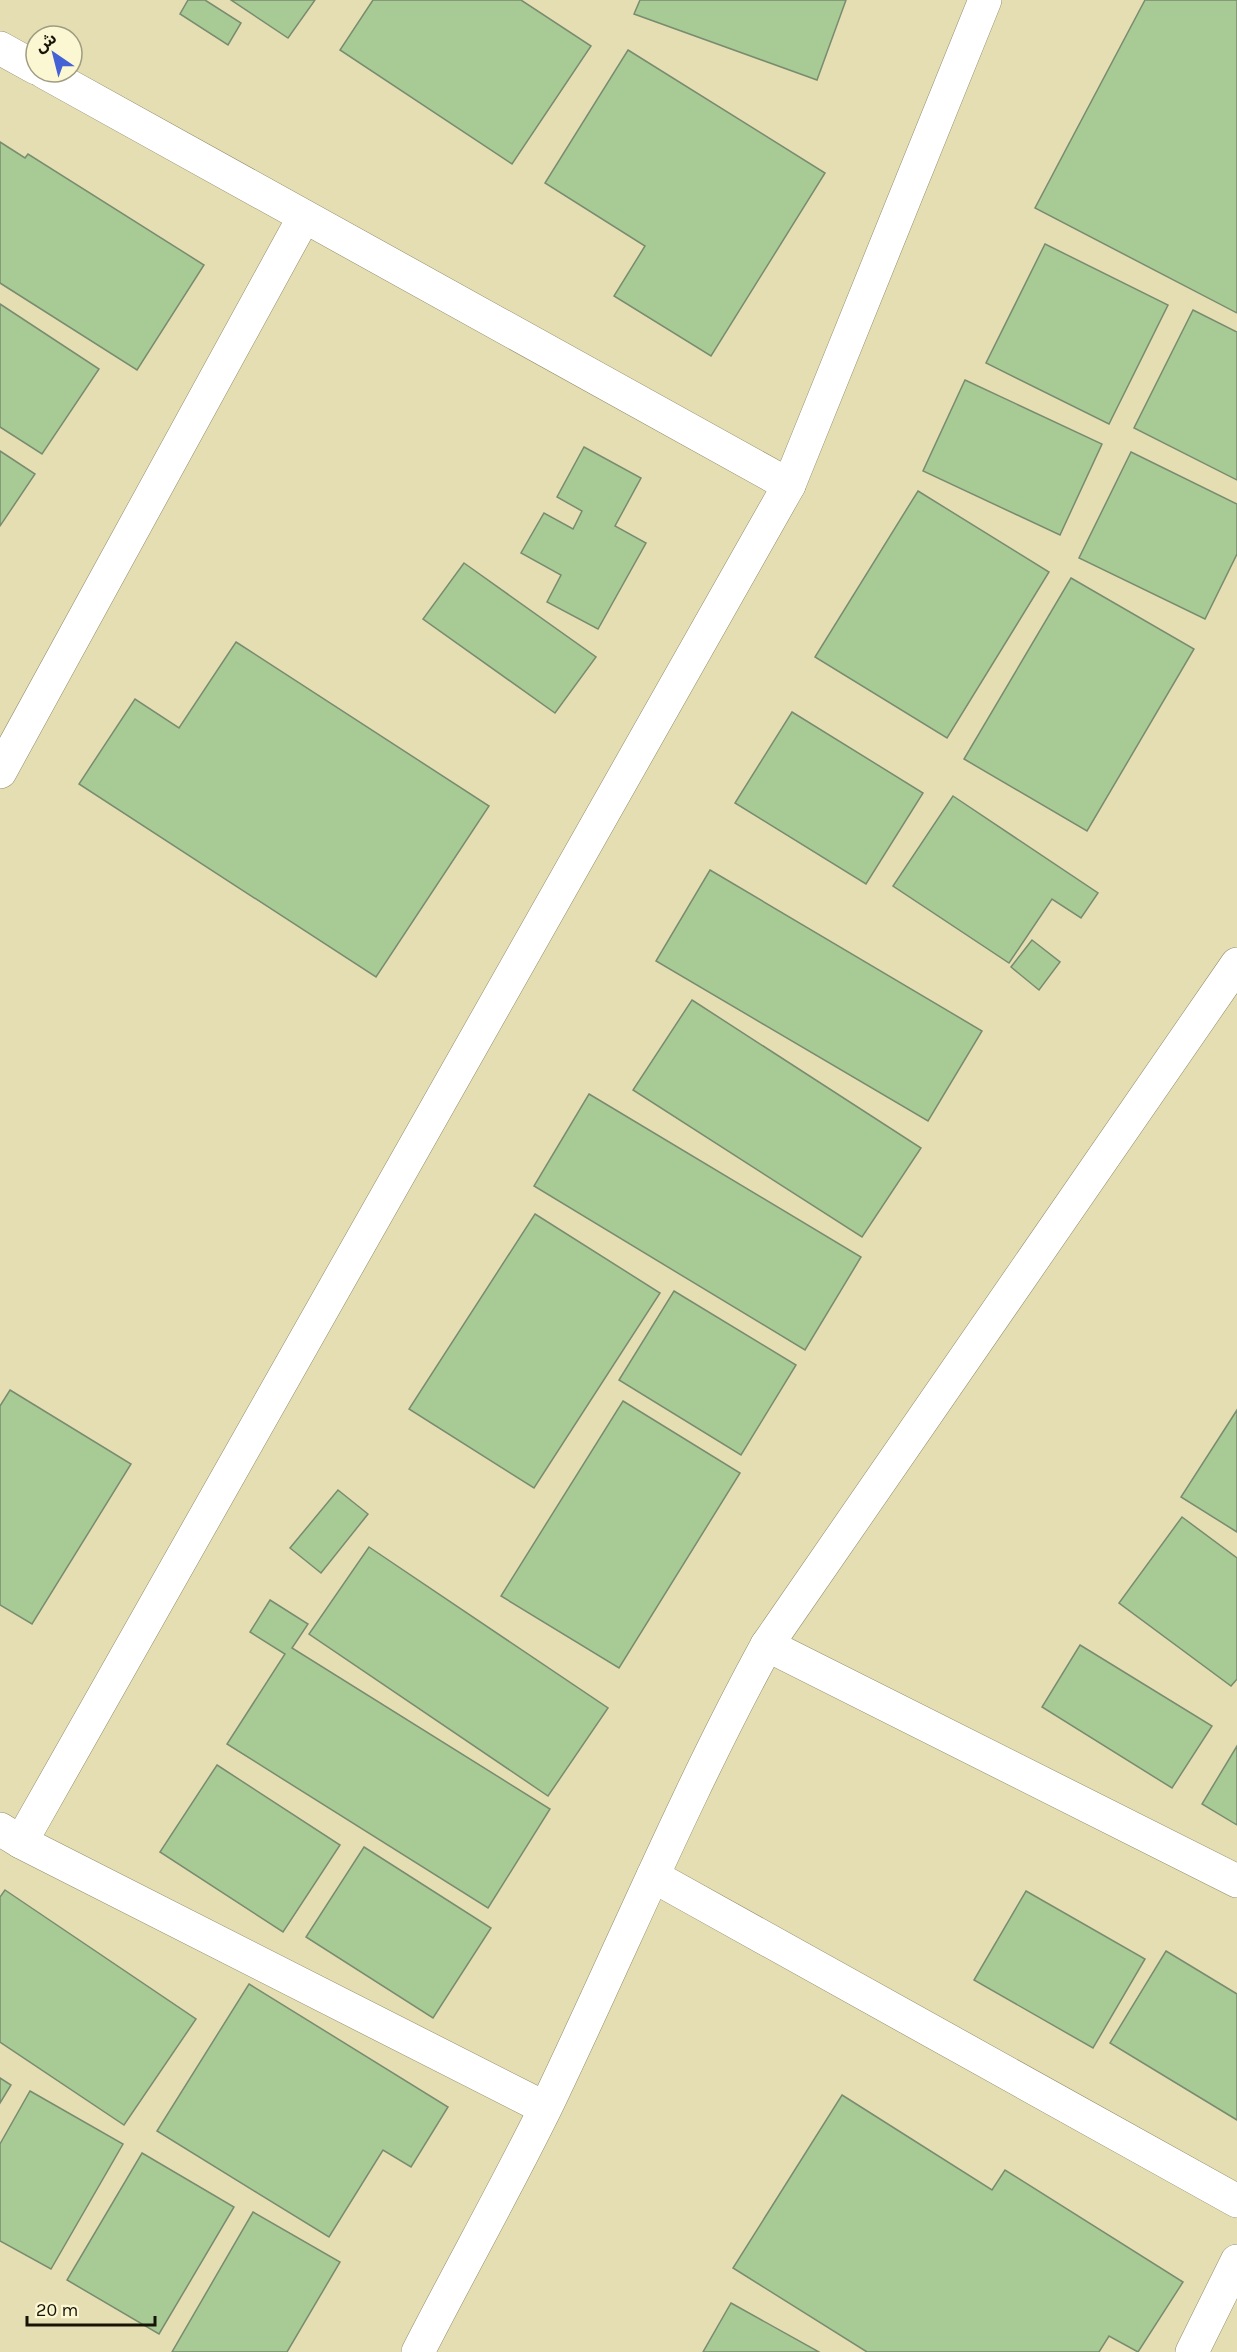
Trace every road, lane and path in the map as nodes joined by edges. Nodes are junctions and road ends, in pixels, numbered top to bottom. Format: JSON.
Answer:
{"nodes":[{"id":1,"x":985,"y":0,"type":"edge"},
{"id":2,"x":0,"y":48,"type":"edge"},
{"id":3,"x":24,"y":61,"type":"edge"},
{"id":4,"x":66,"y":84,"type":"edge"},
{"id":5,"x":304,"y":217,"type":"junction"},
{"id":6,"x":789,"y":484,"type":"junction"},
{"id":7,"x":0,"y":772,"type":"edge"},
{"id":8,"x":1237,"y":964,"type":"edge"},
{"id":9,"x":767,"y":1645,"type":"junction"},
{"id":10,"x":10,"y":1835,"type":"edge"},
{"id":11,"x":653,"y":1876,"type":"junction"},
{"id":12,"x":1237,"y":1881,"type":"edge"},
{"id":13,"x":545,"y":2108,"type":"junction"},
{"id":14,"x":1237,"y":2201,"type":"edge"},
{"id":15,"x":1237,"y":2261,"type":"edge"},
{"id":16,"x":418,"y":2352,"type":"edge"},
{"id":17,"x":1192,"y":2352,"type":"edge"}],
"edges":[{"from":1,"to":6,"type":"street"},
{"from":2,"to":3,"type":"street"},
{"from":4,"to":5,"type":"street"},
{"from":5,"to":6,"type":"street"},
{"from":5,"to":7,"type":"street"},
{"from":6,"to":10,"type":"street"},
{"from":8,"to":9,"type":"street"},
{"from":9,"to":11,"type":"street"},
{"from":9,"to":12,"type":"street"},
{"from":10,"to":13,"type":"street"},
{"from":11,"to":13,"type":"street"},
{"from":11,"to":14,"type":"street"},
{"from":13,"to":16,"type":"street"},
{"from":15,"to":17,"type":"street"}]}
